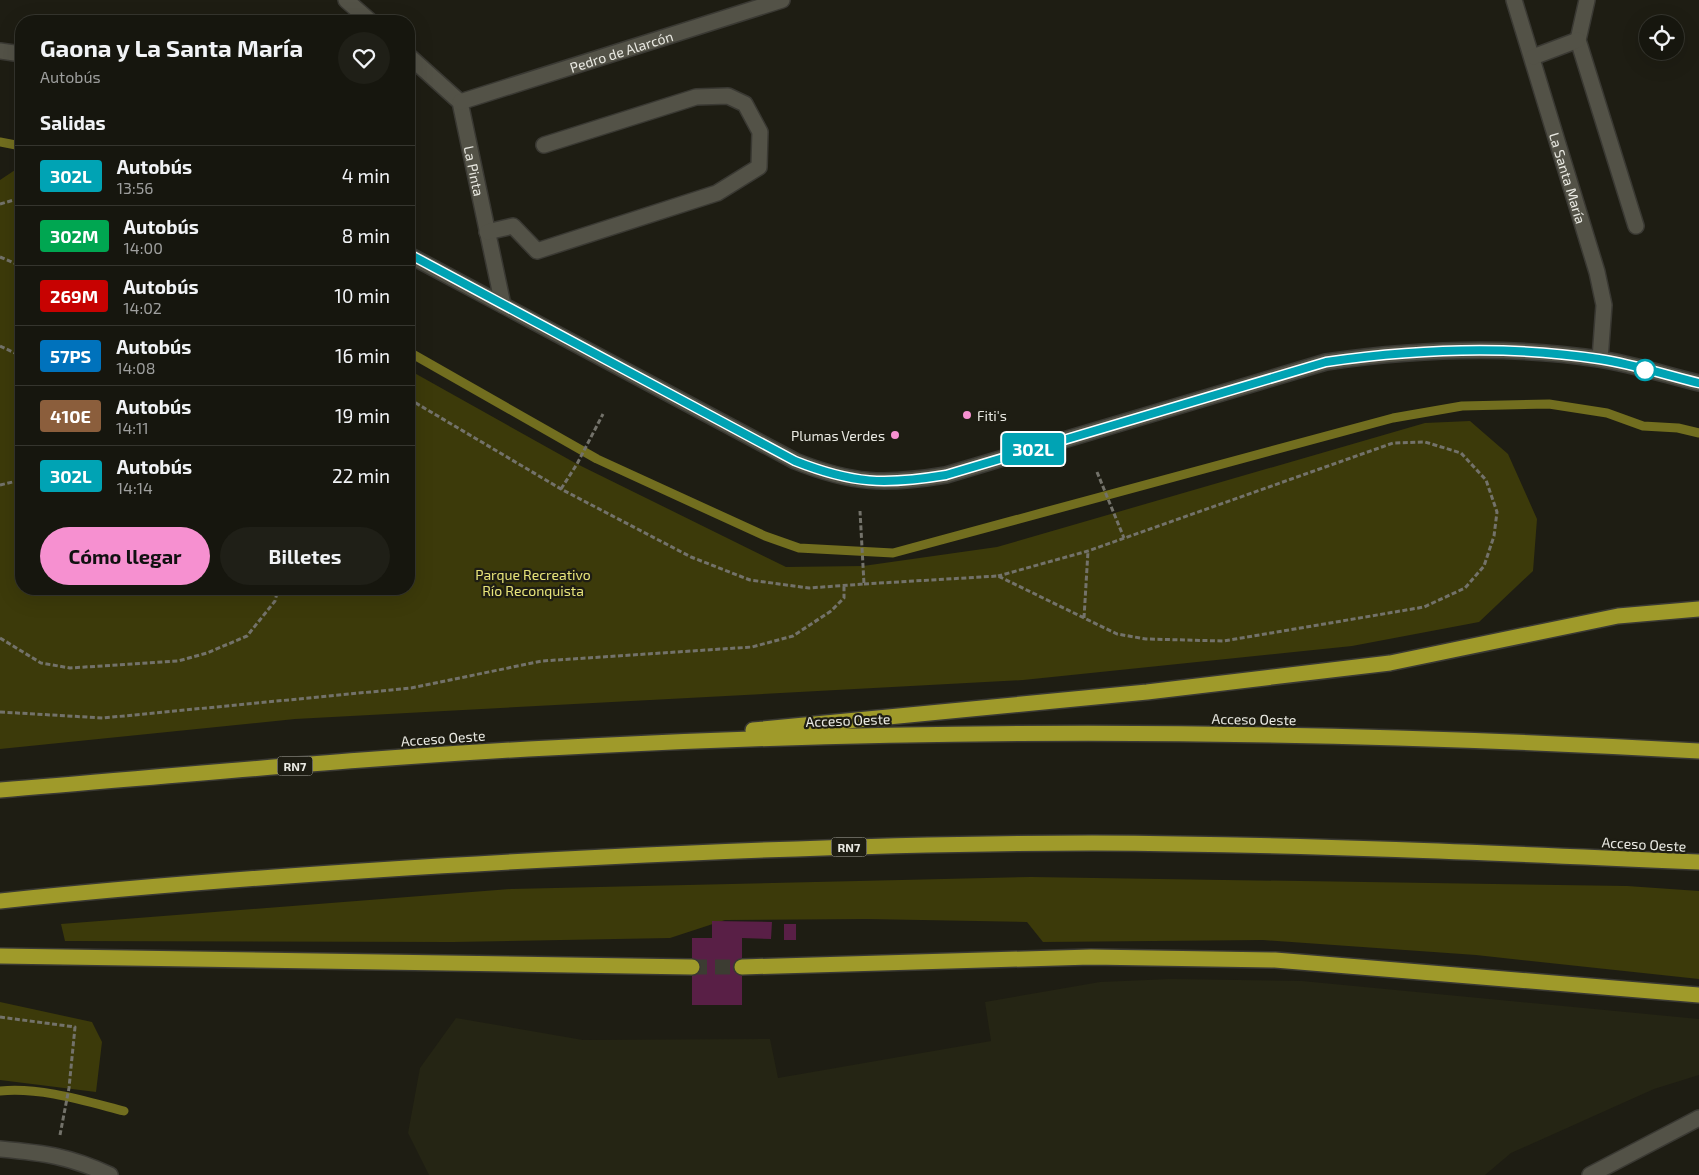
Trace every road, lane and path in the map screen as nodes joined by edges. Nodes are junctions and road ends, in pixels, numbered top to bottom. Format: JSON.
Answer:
{"nodes":[{"id":1,"x":346,"y":0,"type":"edge"},
{"id":2,"x":782,"y":0,"type":"edge"},
{"id":3,"x":1514,"y":0,"type":"edge"},
{"id":4,"x":1587,"y":0,"type":"edge"},
{"id":5,"x":363,"y":15,"type":"edge"},
{"id":6,"x":1578,"y":40,"type":"junction"},
{"id":7,"x":0,"y":51,"type":"edge"},
{"id":8,"x":15,"y":53,"type":"edge"},
{"id":9,"x":1532,"y":57,"type":"junction"},
{"id":10,"x":415,"y":61,"type":"edge"},
{"id":11,"x":460,"y":102,"type":"junction"},
{"id":12,"x":544,"y":145,"type":"dead end"},
{"id":13,"x":15,"y":200,"type":"edge"},
{"id":14,"x":0,"y":204,"type":"edge"},
{"id":15,"x":1636,"y":226,"type":"dead end"},
{"id":16,"x":487,"y":232,"type":"junction"},
{"id":17,"x":0,"y":257,"type":"edge"},
{"id":18,"x":415,"y":257,"type":"edge"},
{"id":19,"x":15,"y":263,"type":"edge"},
{"id":20,"x":503,"y":306,"type":"junction"},
{"id":21,"x":0,"y":346,"type":"edge"},
{"id":22,"x":15,"y":353,"type":"edge"},
{"id":23,"x":1600,"y":359,"type":"junction"},
{"id":24,"x":1699,"y":383,"type":"edge"},
{"id":25,"x":415,"y":403,"type":"edge"},
{"id":26,"x":603,"y":414,"type":"dead end"},
{"id":27,"x":1097,"y":472,"type":"dead end"},
{"id":28,"x":15,"y":482,"type":"edge"},
{"id":29,"x":0,"y":486,"type":"edge"},
{"id":30,"x":561,"y":489,"type":"junction"},
{"id":31,"x":860,"y":511,"type":"dead end"},
{"id":32,"x":1124,"y":538,"type":"junction"},
{"id":33,"x":1088,"y":552,"type":"junction"},
{"id":34,"x":998,"y":576,"type":"junction"},
{"id":35,"x":864,"y":584,"type":"junction"},
{"id":36,"x":844,"y":586,"type":"junction"},
{"id":37,"x":276,"y":595,"type":"edge"},
{"id":38,"x":1699,"y":609,"type":"edge"},
{"id":39,"x":1084,"y":618,"type":"junction"},
{"id":40,"x":0,"y":638,"type":"edge"},
{"id":41,"x":0,"y":712,"type":"edge"},
{"id":42,"x":590,"y":746,"type":"junction"},
{"id":43,"x":1699,"y":751,"type":"edge"},
{"id":44,"x":0,"y":790,"type":"edge"},
{"id":45,"x":1699,"y":862,"type":"edge"},
{"id":46,"x":0,"y":901,"type":"edge"},
{"id":47,"x":0,"y":956,"type":"edge"},
{"id":48,"x":692,"y":967,"type":"tunnel mouth"},
{"id":49,"x":742,"y":967,"type":"tunnel mouth"},
{"id":50,"x":1699,"y":995,"type":"edge"},
{"id":51,"x":0,"y":1018,"type":"edge"},
{"id":52,"x":65,"y":1111,"type":"dead end"},
{"id":53,"x":1699,"y":1118,"type":"edge"},
{"id":54,"x":0,"y":1149,"type":"edge"},
{"id":55,"x":110,"y":1175,"type":"edge"},
{"id":56,"x":1590,"y":1175,"type":"edge"}],
"edges":[{"from":1,"to":5,"type":"street"},
{"from":2,"to":11,"type":"street","name":"Pedro de Alarcón"},
{"from":3,"to":9,"type":"street","name":"La Santa María"},
{"from":4,"to":6,"type":"street"},
{"from":6,"to":9,"type":"street"},
{"from":6,"to":15,"type":"street"},
{"from":7,"to":8,"type":"street"},
{"from":9,"to":23,"type":"street","name":"La Santa María"},
{"from":10,"to":11,"type":"street"},
{"from":11,"to":16,"type":"street","name":"La Pinta"},
{"from":12,"to":16,"type":"street"},
{"from":13,"to":14,"type":"path"},
{"from":16,"to":20,"type":"street","name":"La Pinta"},
{"from":17,"to":19,"type":"path"},
{"from":18,"to":20,"type":"street"},
{"from":20,"to":23,"type":"street"},
{"from":21,"to":22,"type":"path"},
{"from":23,"to":24,"type":"street"},
{"from":25,"to":30,"type":"path"},
{"from":26,"to":30,"type":"path"},
{"from":27,"to":32,"type":"path"},
{"from":28,"to":29,"type":"path"},
{"from":30,"to":36,"type":"path"},
{"from":31,"to":35,"type":"path"},
{"from":32,"to":33,"type":"path"},
{"from":32,"to":39,"type":"path"},
{"from":33,"to":34,"type":"path"},
{"from":33,"to":39,"type":"path"},
{"from":34,"to":35,"type":"path"},
{"from":34,"to":39,"type":"path"},
{"from":35,"to":36,"type":"path"},
{"from":36,"to":41,"type":"path"},
{"from":37,"to":40,"type":"path"},
{"from":38,"to":42,"type":"highway"},
{"from":42,"to":43,"type":"highway","name":"Acceso Oeste","number":"RN7"},
{"from":42,"to":44,"type":"highway","name":"Acceso Oeste","number":"RN7"},
{"from":45,"to":46,"type":"highway","name":"Acceso Oeste","number":"RN7"},
{"from":47,"to":48,"type":"highway"},
{"from":49,"to":50,"type":"highway"},
{"from":51,"to":52,"type":"path"},
{"from":53,"to":56,"type":"street"},
{"from":54,"to":55,"type":"street"}]}
